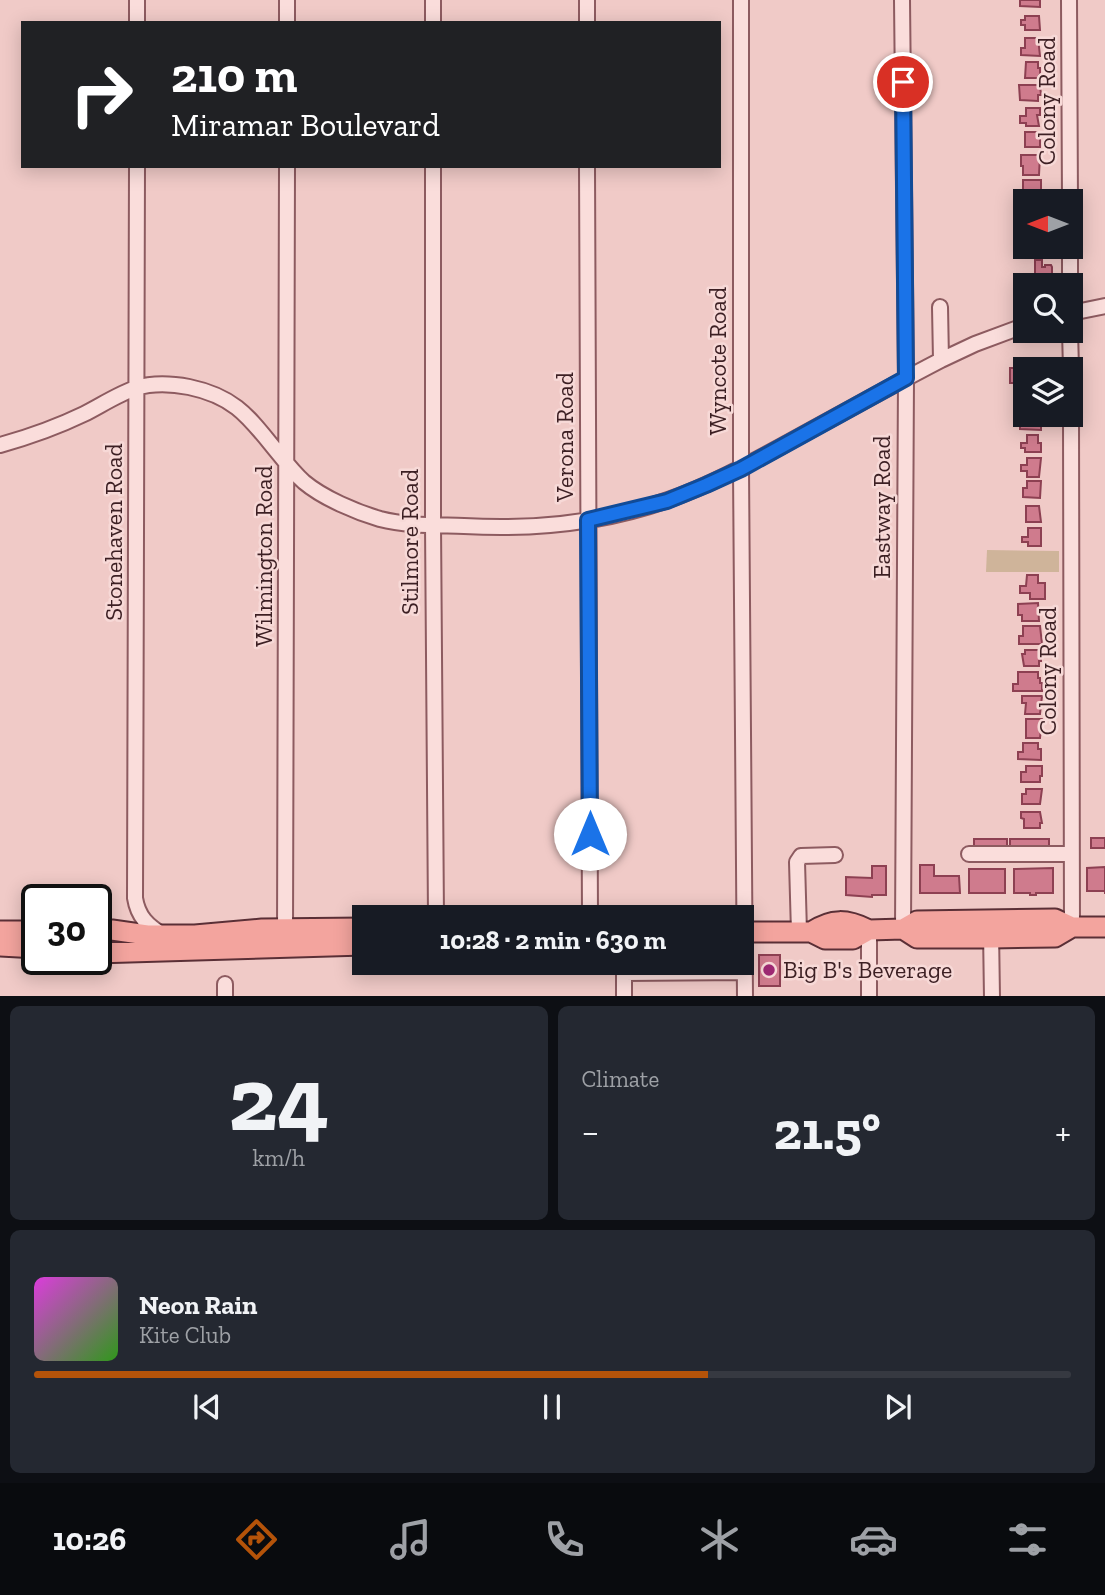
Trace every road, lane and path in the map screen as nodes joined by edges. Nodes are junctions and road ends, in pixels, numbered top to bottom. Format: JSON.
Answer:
{"nodes":[{"id":1,"x":137,"y":0,"type":"edge"},
{"id":2,"x":287,"y":0,"type":"edge"},
{"id":3,"x":433,"y":0,"type":"edge"},
{"id":4,"x":587,"y":0,"type":"edge"},
{"id":5,"x":741,"y":0,"type":"edge"},
{"id":6,"x":902,"y":0,"type":"edge"},
{"id":7,"x":1069,"y":0,"type":"edge"},
{"id":8,"x":137,"y":21,"type":"edge"},
{"id":9,"x":287,"y":21,"type":"edge"},
{"id":10,"x":433,"y":21,"type":"edge"},
{"id":11,"x":587,"y":21,"type":"edge"},
{"id":12,"x":137,"y":168,"type":"edge"},
{"id":13,"x":287,"y":168,"type":"edge"},
{"id":14,"x":433,"y":168,"type":"edge"},
{"id":15,"x":587,"y":168,"type":"edge"},
{"id":16,"x":1070,"y":189,"type":"edge"},
{"id":17,"x":1105,"y":306,"type":"edge"},
{"id":18,"x":940,"y":307,"type":"dead end"},
{"id":19,"x":1083,"y":311,"type":"edge"},
{"id":20,"x":1013,"y":330,"type":"edge"},
{"id":21,"x":941,"y":360,"type":"junction"},
{"id":22,"x":906,"y":378,"type":"junction"},
{"id":23,"x":137,"y":388,"type":"junction"},
{"id":24,"x":1071,"y":427,"type":"edge"},
{"id":25,"x":0,"y":445,"type":"edge"},
{"id":26,"x":287,"y":464,"type":"junction"},
{"id":27,"x":741,"y":469,"type":"junction"},
{"id":28,"x":588,"y":520,"type":"junction"},
{"id":29,"x":433,"y":525,"type":"junction"},
{"id":30,"x":969,"y":854,"type":"dead end"},
{"id":31,"x":1072,"y":854,"type":"junction"},
{"id":32,"x":835,"y":855,"type":"dead end"},
{"id":33,"x":135,"y":898,"type":"junction"},
{"id":34,"x":436,"y":905,"type":"edge"},
{"id":35,"x":590,"y":905,"type":"edge"},
{"id":36,"x":743,"y":905,"type":"edge"},
{"id":37,"x":112,"y":927,"type":"edge"},
{"id":38,"x":1072,"y":927,"type":"junction"},
{"id":39,"x":1105,"y":927,"type":"edge"},
{"id":40,"x":903,"y":929,"type":"junction"},
{"id":41,"x":991,"y":929,"type":"junction"},
{"id":42,"x":0,"y":930,"type":"edge"},
{"id":43,"x":21,"y":930,"type":"edge"},
{"id":44,"x":352,"y":930,"type":"edge"},
{"id":45,"x":869,"y":930,"type":"junction"},
{"id":46,"x":112,"y":931,"type":"edge"},
{"id":47,"x":754,"y":932,"type":"edge"},
{"id":48,"x":805,"y":932,"type":"junction"},
{"id":49,"x":163,"y":935,"type":"junction"},
{"id":50,"x":285,"y":938,"type":"junction"},
{"id":51,"x":352,"y":944,"type":"edge"},
{"id":52,"x":0,"y":946,"type":"edge"},
{"id":53,"x":21,"y":947,"type":"edge"},
{"id":54,"x":112,"y":952,"type":"edge"},
{"id":55,"x":624,"y":975,"type":"edge"},
{"id":56,"x":744,"y":975,"type":"edge"},
{"id":57,"x":624,"y":996,"type":"edge"},
{"id":58,"x":744,"y":996,"type":"edge"},
{"id":59,"x":869,"y":996,"type":"edge"},
{"id":60,"x":992,"y":996,"type":"edge"}],
"edges":[{"from":1,"to":8,"type":"street"},
{"from":2,"to":9,"type":"street"},
{"from":3,"to":10,"type":"street"},
{"from":4,"to":11,"type":"street"},
{"from":5,"to":27,"type":"street","name":"Wyncote Road"},
{"from":6,"to":22,"type":"street","name":"Eastway Road"},
{"from":7,"to":16,"type":"street","name":"Colony Road"},
{"from":12,"to":23,"type":"street","name":"Stonehaven Road"},
{"from":13,"to":26,"type":"street","name":"Wilmington Road"},
{"from":14,"to":29,"type":"street","name":"Stilmore Road"},
{"from":15,"to":28,"type":"street","name":"Verona Road"},
{"from":17,"to":19,"type":"street"},
{"from":18,"to":21,"type":"street"},
{"from":20,"to":21,"type":"street"},
{"from":21,"to":22,"type":"street"},
{"from":22,"to":27,"type":"street"},
{"from":22,"to":40,"type":"street","name":"Eastway Road"},
{"from":23,"to":25,"type":"street"},
{"from":23,"to":26,"type":"street"},
{"from":23,"to":33,"type":"street","name":"Stonehaven Road"},
{"from":24,"to":31,"type":"street","name":"Colony Road"},
{"from":26,"to":29,"type":"street"},
{"from":26,"to":50,"type":"street","name":"Wilmington Road"},
{"from":27,"to":28,"type":"street"},
{"from":27,"to":36,"type":"street","name":"Wyncote Road"},
{"from":28,"to":29,"type":"street"},
{"from":28,"to":35,"type":"street","name":"Verona Road"},
{"from":29,"to":34,"type":"street","name":"Stilmore Road"},
{"from":30,"to":31,"type":"street"},
{"from":31,"to":38,"type":"street","name":"Colony Road"},
{"from":32,"to":48,"type":"street"},
{"from":33,"to":37,"type":"street","name":"Stonehaven Road"},
{"from":33,"to":49,"type":"street"},
{"from":38,"to":39,"type":"main road"},
{"from":38,"to":41,"type":"main road"},
{"from":40,"to":41,"type":"main road"},
{"from":40,"to":45,"type":"main road"},
{"from":41,"to":60,"type":"street"},
{"from":42,"to":43,"type":"main road"},
{"from":44,"to":50,"type":"main road"},
{"from":45,"to":48,"type":"main road"},
{"from":45,"to":59,"type":"street"},
{"from":46,"to":49,"type":"main road"},
{"from":47,"to":48,"type":"main road"},
{"from":49,"to":50,"type":"main road"},
{"from":50,"to":51,"type":"main road"},
{"from":50,"to":54,"type":"main road"},
{"from":52,"to":53,"type":"main road"},
{"from":55,"to":57,"type":"street"},
{"from":56,"to":58,"type":"street","name":"Wyncote Road"}]}
